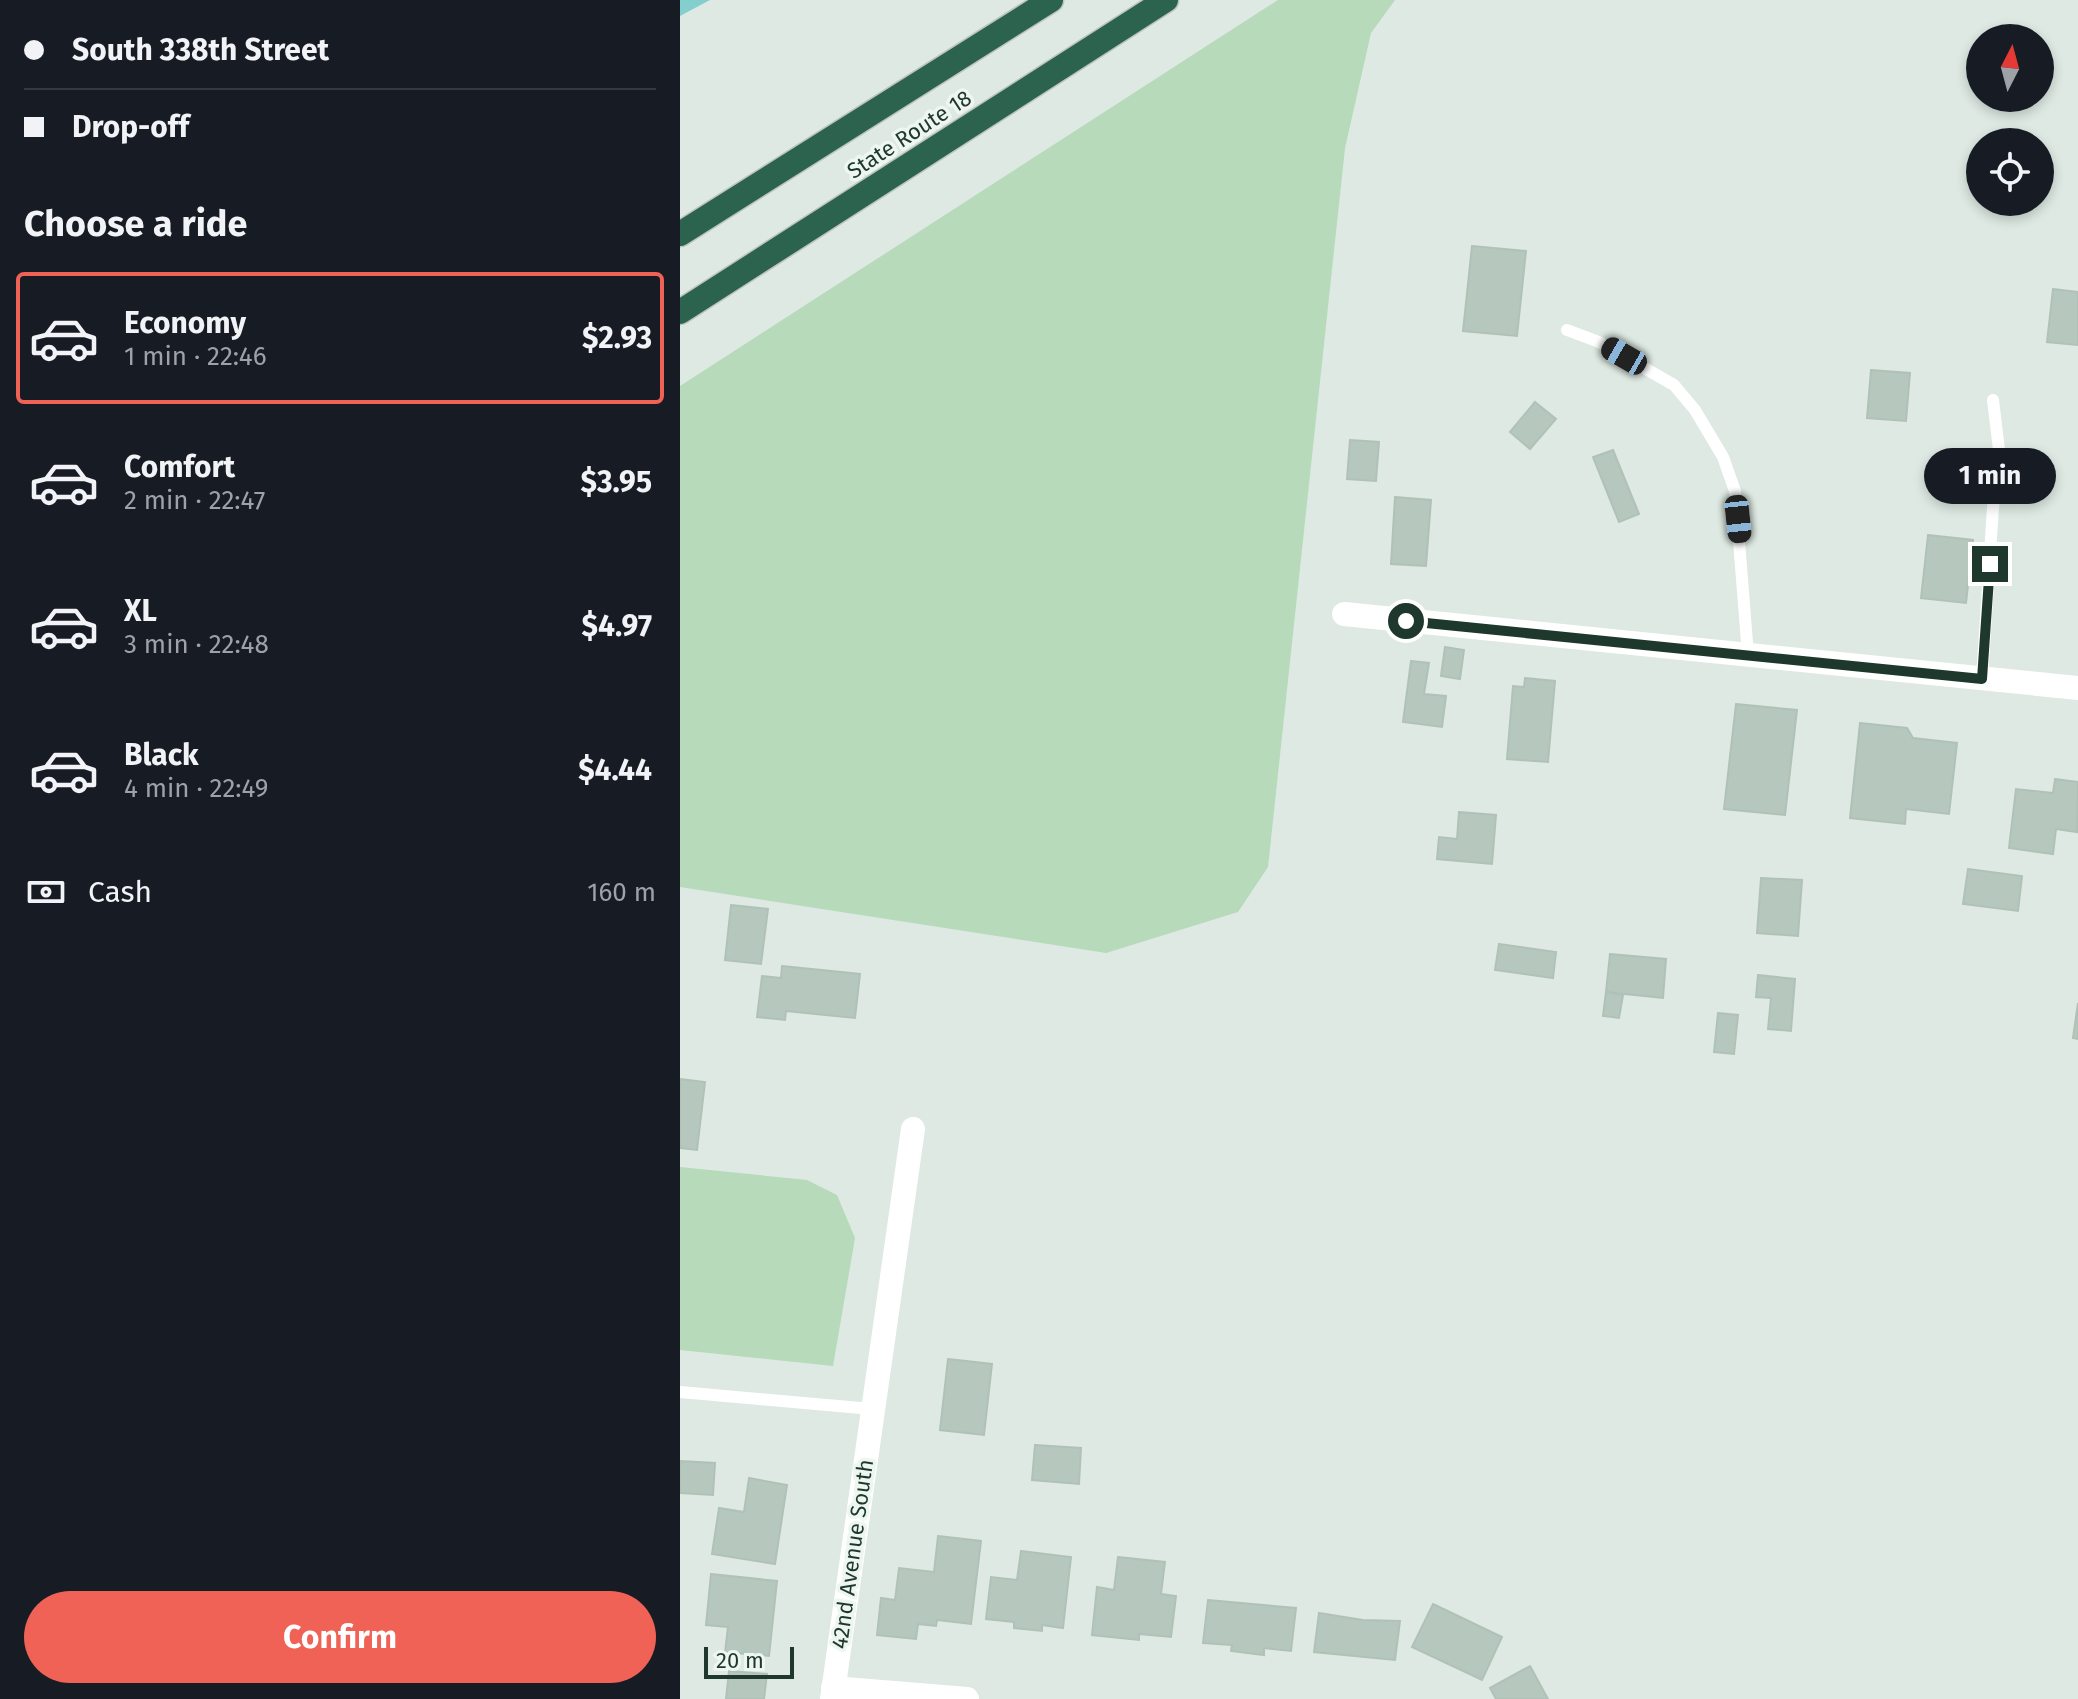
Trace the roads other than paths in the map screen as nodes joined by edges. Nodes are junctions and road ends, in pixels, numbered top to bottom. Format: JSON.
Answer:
{"nodes":[{"id":1,"x":1051,"y":0,"type":"edge"},
{"id":2,"x":1166,"y":0,"type":"edge"},
{"id":3,"x":680,"y":234,"type":"edge"},
{"id":4,"x":680,"y":312,"type":"edge"},
{"id":5,"x":1567,"y":330,"type":"dead end"},
{"id":6,"x":1993,"y":400,"type":"dead end"},
{"id":7,"x":1344,"y":614,"type":"dead end"},
{"id":8,"x":1748,"y":655,"type":"junction"},
{"id":9,"x":1982,"y":679,"type":"junction"},
{"id":10,"x":2078,"y":688,"type":"edge"},
{"id":11,"x":913,"y":1129,"type":"dead end"},
{"id":12,"x":680,"y":1392,"type":"edge"},
{"id":13,"x":872,"y":1409,"type":"junction"},
{"id":14,"x":832,"y":1693,"type":"edge"},
{"id":15,"x":967,"y":1699,"type":"edge"}],
"edges":[{"from":1,"to":3,"type":"highway","name":"State Route 18"},
{"from":2,"to":4,"type":"highway","name":"State Route 18"},
{"from":5,"to":8,"type":"lane"},
{"from":6,"to":9,"type":"lane"},
{"from":7,"to":8,"type":"street"},
{"from":8,"to":9,"type":"street"},
{"from":9,"to":10,"type":"street"},
{"from":11,"to":13,"type":"street","name":"42nd Avenue South"},
{"from":12,"to":13,"type":"lane"},
{"from":13,"to":14,"type":"street","name":"42nd Avenue South"},
{"from":14,"to":15,"type":"street"}]}
